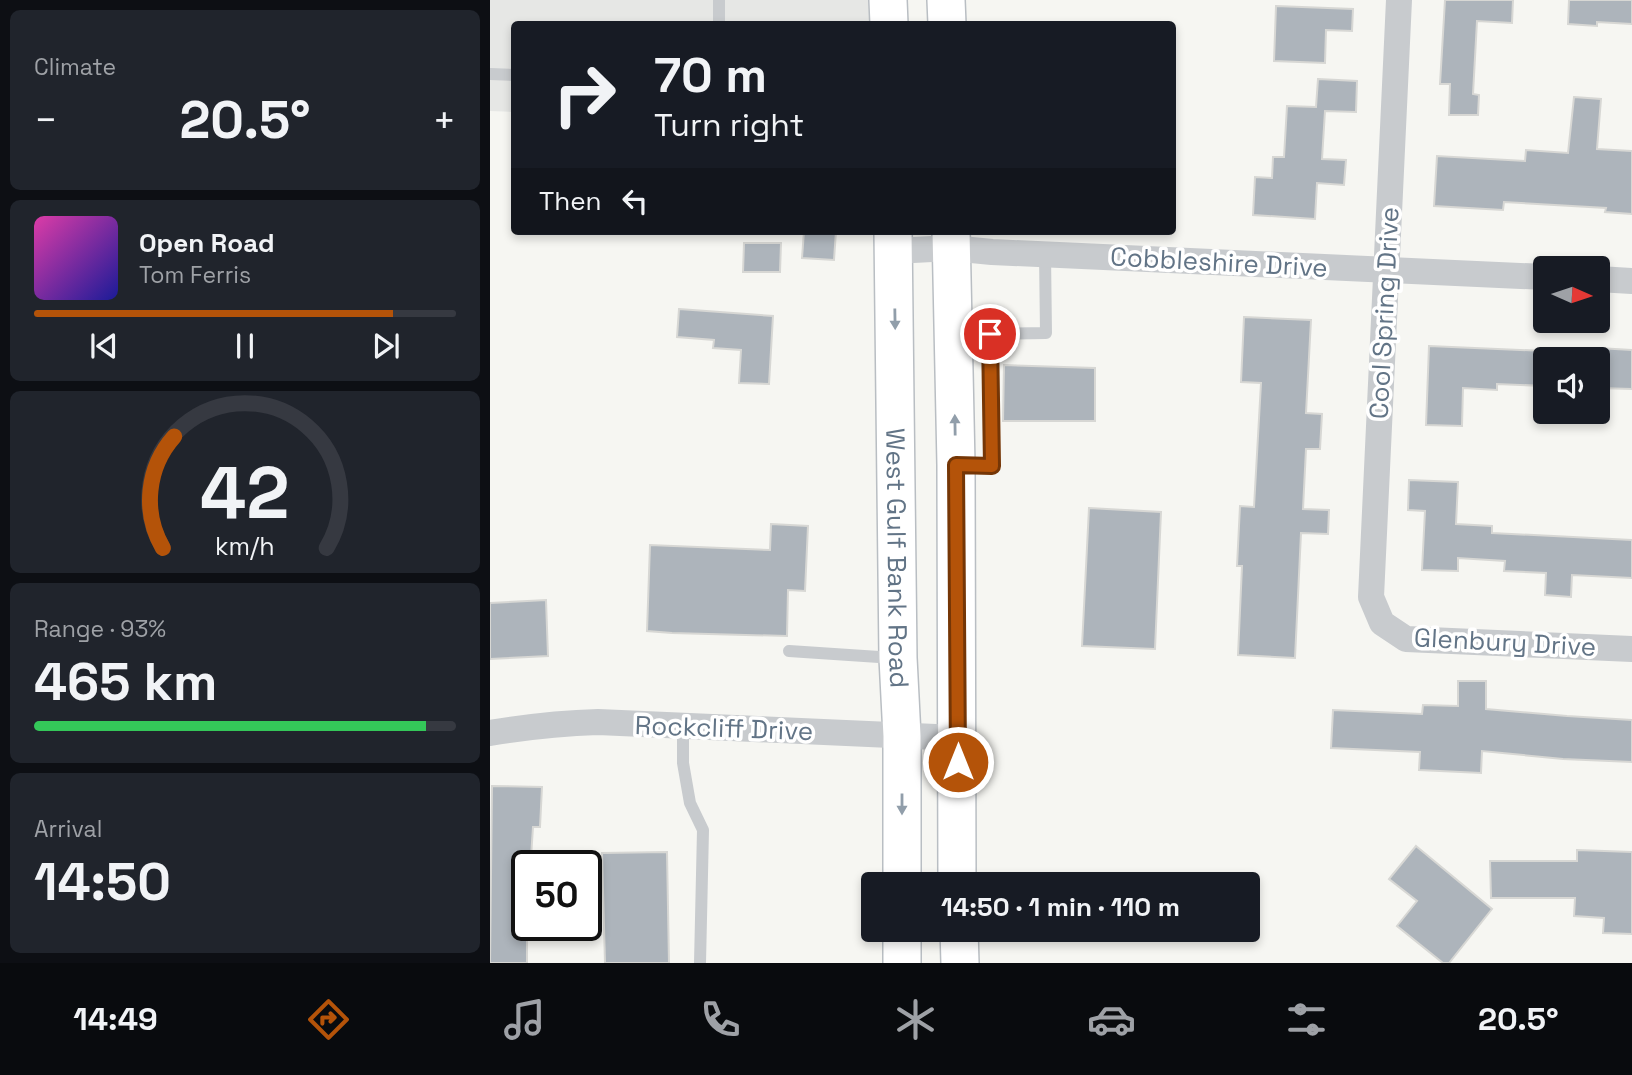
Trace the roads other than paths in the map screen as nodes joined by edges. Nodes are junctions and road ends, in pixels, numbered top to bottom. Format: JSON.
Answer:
{"nodes":[{"id":1,"x":719,"y":0,"type":"edge"},
{"id":2,"x":888,"y":0,"type":"edge"},
{"id":3,"x":946,"y":0,"type":"edge"},
{"id":4,"x":1399,"y":0,"type":"edge"},
{"id":5,"x":719,"y":21,"type":"edge"},
{"id":6,"x":889,"y":21,"type":"edge"},
{"id":7,"x":947,"y":21,"type":"edge"},
{"id":8,"x":490,"y":74,"type":"edge"},
{"id":9,"x":511,"y":75,"type":"edge"},
{"id":10,"x":951,"y":240,"type":"edge"},
{"id":11,"x":894,"y":241,"type":"edge"},
{"id":12,"x":1045,"y":254,"type":"junction"},
{"id":13,"x":1386,"y":270,"type":"junction"},
{"id":14,"x":1533,"y":276,"type":"edge"},
{"id":15,"x":1610,"y":280,"type":"edge"},
{"id":16,"x":1632,"y":281,"type":"edge"},
{"id":17,"x":956,"y":465,"type":"junction"},
{"id":18,"x":1382,"y":623,"type":"joint"},
{"id":19,"x":1632,"y":649,"type":"edge"},
{"id":20,"x":789,"y":651,"type":"dead end"},
{"id":21,"x":898,"y":658,"type":"junction"},
{"id":22,"x":683,"y":726,"type":"junction"},
{"id":23,"x":490,"y":733,"type":"edge"},
{"id":24,"x":902,"y":736,"type":"junction"},
{"id":25,"x":958,"y":738,"type":"junction"},
{"id":26,"x":902,"y":872,"type":"edge"},
{"id":27,"x":957,"y":872,"type":"edge"},
{"id":28,"x":902,"y":942,"type":"edge"},
{"id":29,"x":959,"y":942,"type":"edge"},
{"id":30,"x":700,"y":963,"type":"edge"},
{"id":31,"x":902,"y":963,"type":"edge"},
{"id":32,"x":960,"y":963,"type":"edge"}],
"edges":[{"from":1,"to":5,"type":"lane"},
{"from":2,"to":6,"type":"main road"},
{"from":3,"to":7,"type":"main road"},
{"from":4,"to":13,"type":"street","name":"Cool Spring Drive"},
{"from":8,"to":9,"type":"lane"},
{"from":10,"to":11,"type":"street","name":"Cobbleshire Drive"},
{"from":10,"to":12,"type":"street","name":"Cobbleshire Drive"},
{"from":17,"to":10,"type":"main road","one_way":true},
{"from":11,"to":21,"type":"main road","name":"West Gulf Bank Road","one_way":true},
{"from":12,"to":13,"type":"street","name":"Cobbleshire Drive"},
{"from":12,"to":17,"type":"lane"},
{"from":13,"to":14,"type":"street","name":"Cobbleshire Drive"},
{"from":13,"to":18,"type":"street","name":"Cool Spring Drive"},
{"from":15,"to":16,"type":"street"},
{"from":17,"to":25,"type":"main road"},
{"from":18,"to":19,"type":"street","name":"Glenbury Drive"},
{"from":20,"to":21,"type":"lane"},
{"from":21,"to":24,"type":"main road","name":"West Gulf Bank Road"},
{"from":22,"to":23,"type":"street","name":"Rockcliff Drive"},
{"from":22,"to":24,"type":"street","name":"Rockcliff Drive"},
{"from":22,"to":30,"type":"lane"},
{"from":24,"to":25,"type":"street","name":"Rockcliff Drive"},
{"from":24,"to":26,"type":"main road","name":"West Gulf Bank Road","one_way":true},
{"from":25,"to":27,"type":"main road"},
{"from":28,"to":31,"type":"main road"},
{"from":29,"to":32,"type":"main road"}]}
